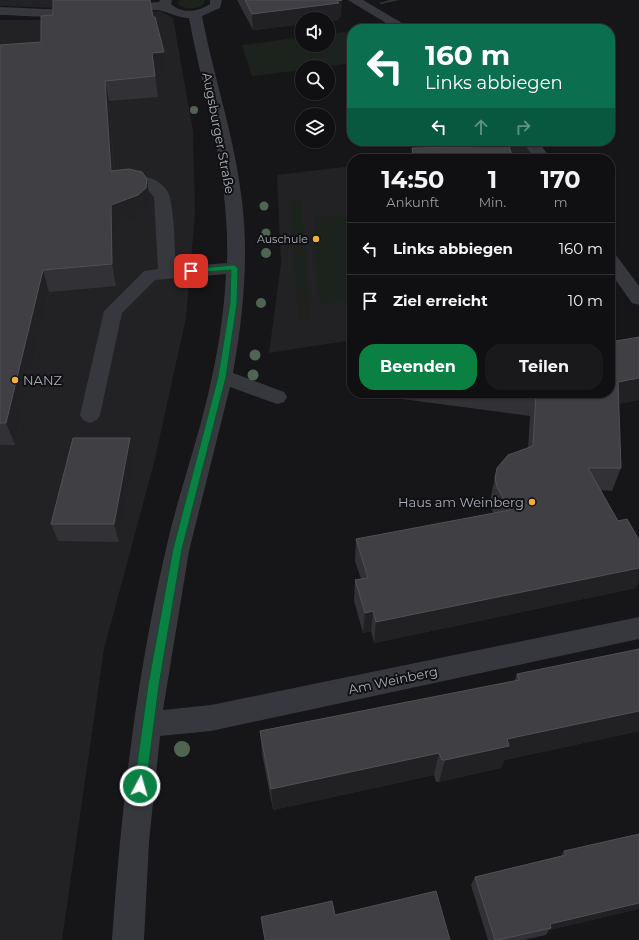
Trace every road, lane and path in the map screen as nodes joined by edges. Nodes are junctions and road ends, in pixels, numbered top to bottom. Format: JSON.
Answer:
{"nodes":[{"id":1,"x":216,"y":0,"type":"edge"},
{"id":2,"x":354,"y":0,"type":"edge"},
{"id":3,"x":165,"y":2,"type":"edge"},
{"id":4,"x":108,"y":10,"type":"edge"},
{"id":5,"x":0,"y":11,"type":"edge"},
{"id":6,"x":94,"y":11,"type":"edge"},
{"id":7,"x":195,"y":14,"type":"junction"},
{"id":8,"x":396,"y":24,"type":"edge"},
{"id":9,"x":148,"y":181,"type":"edge"},
{"id":10,"x":615,"y":266,"type":"edge"},
{"id":11,"x":234,"y":268,"type":"junction"},
{"id":12,"x":167,"y":274,"type":"junction"},
{"id":13,"x":639,"y":299,"type":"edge"},
{"id":14,"x":222,"y":377,"type":"junction"},
{"id":15,"x":277,"y":397,"type":"dead end"},
{"id":16,"x":90,"y":414,"type":"dead end"},
{"id":17,"x":639,"y":628,"type":"edge"},
{"id":18,"x":147,"y":725,"type":"junction"},
{"id":19,"x":128,"y":940,"type":"edge"}],
"edges":[{"from":1,"to":7,"type":"street"},
{"from":2,"to":8,"type":"street"},
{"from":3,"to":4,"type":"street"},
{"from":3,"to":7,"type":"street"},
{"from":5,"to":6,"type":"street"},
{"from":7,"to":11,"type":"street","name":"Augsburger Straße"},
{"from":9,"to":12,"type":"street"},
{"from":10,"to":13,"type":"street"},
{"from":11,"to":12,"type":"street"},
{"from":11,"to":14,"type":"street","name":"Augsburger Straße"},
{"from":12,"to":16,"type":"street"},
{"from":14,"to":15,"type":"street"},
{"from":14,"to":18,"type":"street","name":"Augsburger Straße"},
{"from":17,"to":18,"type":"street","name":"Am Weinberg"},
{"from":18,"to":19,"type":"street","name":"Augsburger Straße"}]}
